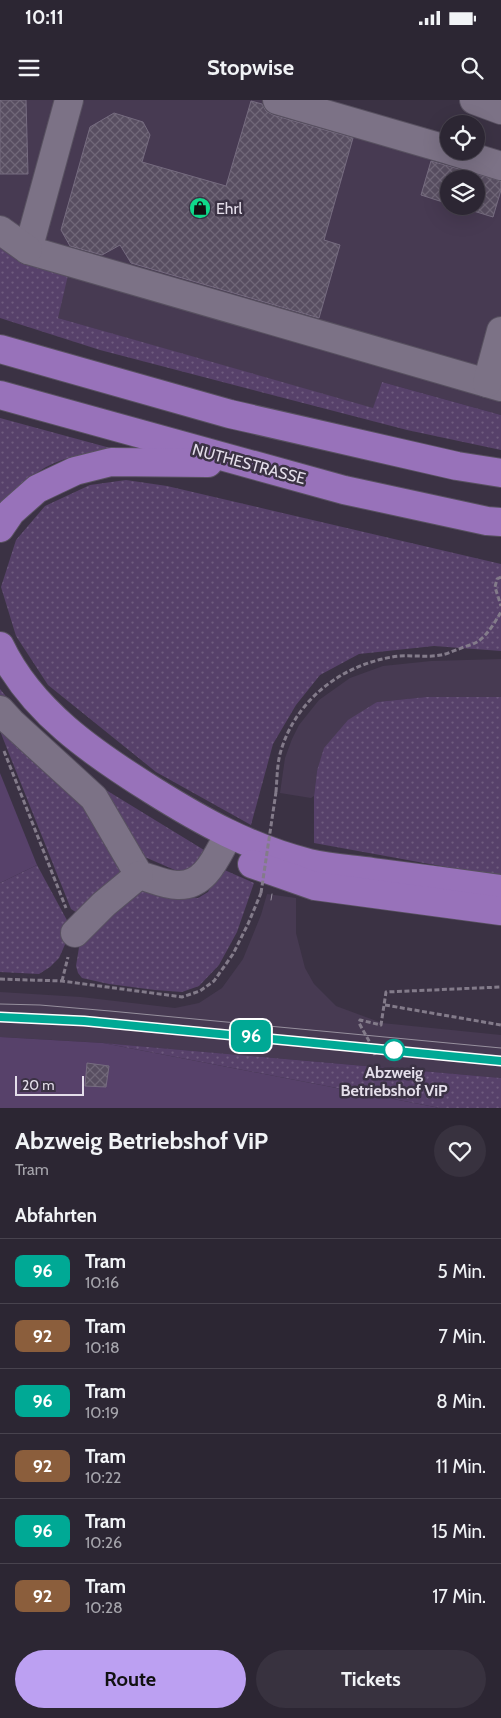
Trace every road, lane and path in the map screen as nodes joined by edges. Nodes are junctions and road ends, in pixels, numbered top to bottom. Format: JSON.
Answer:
{"nodes":[{"id":1,"x":69,"y":100,"type":"edge"},
{"id":2,"x":277,"y":100,"type":"edge"},
{"id":3,"x":474,"y":100,"type":"edge"},
{"id":4,"x":501,"y":110,"type":"edge"},
{"id":5,"x":440,"y":148,"type":"edge"},
{"id":6,"x":481,"y":160,"type":"edge"},
{"id":7,"x":501,"y":166,"type":"edge"},
{"id":8,"x":0,"y":230,"type":"edge"},
{"id":9,"x":28,"y":250,"type":"junction"},
{"id":10,"x":0,"y":330,"type":"edge"},
{"id":11,"x":501,"y":331,"type":"edge"},
{"id":12,"x":0,"y":349,"type":"edge"},
{"id":13,"x":80,"y":372,"type":"junction"},
{"id":14,"x":494,"y":385,"type":"edge"},
{"id":15,"x":0,"y":395,"type":"edge"},
{"id":16,"x":248,"y":463,"type":"junction"},
{"id":17,"x":501,"y":473,"type":"edge"},
{"id":18,"x":501,"y":522,"type":"edge"},
{"id":19,"x":0,"y":528,"type":"edge"},
{"id":20,"x":501,"y":577,"type":"edge"},
{"id":21,"x":501,"y":606,"type":"edge"},
{"id":22,"x":501,"y":612,"type":"edge"},
{"id":23,"x":0,"y":646,"type":"edge"},
{"id":24,"x":0,"y":672,"type":"edge"},
{"id":25,"x":0,"y":710,"type":"edge"},
{"id":26,"x":0,"y":742,"type":"edge"},
{"id":27,"x":225,"y":842,"type":"junction"},
{"id":28,"x":140,"y":875,"type":"junction"},
{"id":29,"x":501,"y":889,"type":"edge"},
{"id":30,"x":501,"y":911,"type":"edge"},
{"id":31,"x":75,"y":933,"type":"junction"},
{"id":32,"x":0,"y":979,"type":"edge"},
{"id":33,"x":62,"y":981,"type":"junction"},
{"id":34,"x":501,"y":987,"type":"edge"},
{"id":35,"x":385,"y":1005,"type":"junction"},
{"id":36,"x":501,"y":1025,"type":"edge"},
{"id":37,"x":375,"y":1055,"type":"dead end"}],
"edges":[{"from":1,"to":9,"type":"street"},
{"from":2,"to":5,"type":"street"},
{"from":3,"to":4,"type":"street"},
{"from":6,"to":7,"type":"street"},
{"from":8,"to":9,"type":"street"},
{"from":9,"to":14,"type":"street"},
{"from":10,"to":13,"type":"highway"},
{"from":11,"to":14,"type":"street"},
{"from":12,"to":13,"type":"highway"},
{"from":13,"to":17,"type":"highway"},
{"from":15,"to":16,"type":"highway","name":"NUTHESTRASSE"},
{"from":16,"to":18,"type":"highway","name":"NUTHESTRASSE"},
{"from":16,"to":19,"type":"highway"},
{"from":20,"to":21,"type":"path"},
{"from":22,"to":33,"type":"path","bridge":true},
{"from":23,"to":27,"type":"highway"},
{"from":24,"to":27,"type":"highway"},
{"from":25,"to":28,"type":"street"},
{"from":26,"to":31,"type":"path"},
{"from":27,"to":28,"type":"street"},
{"from":27,"to":29,"type":"highway"},
{"from":27,"to":30,"type":"highway"},
{"from":28,"to":31,"type":"street"},
{"from":31,"to":33,"type":"path"},
{"from":32,"to":33,"type":"path"},
{"from":34,"to":35,"type":"path"},
{"from":35,"to":36,"type":"path"},
{"from":35,"to":37,"type":"path"}]}
